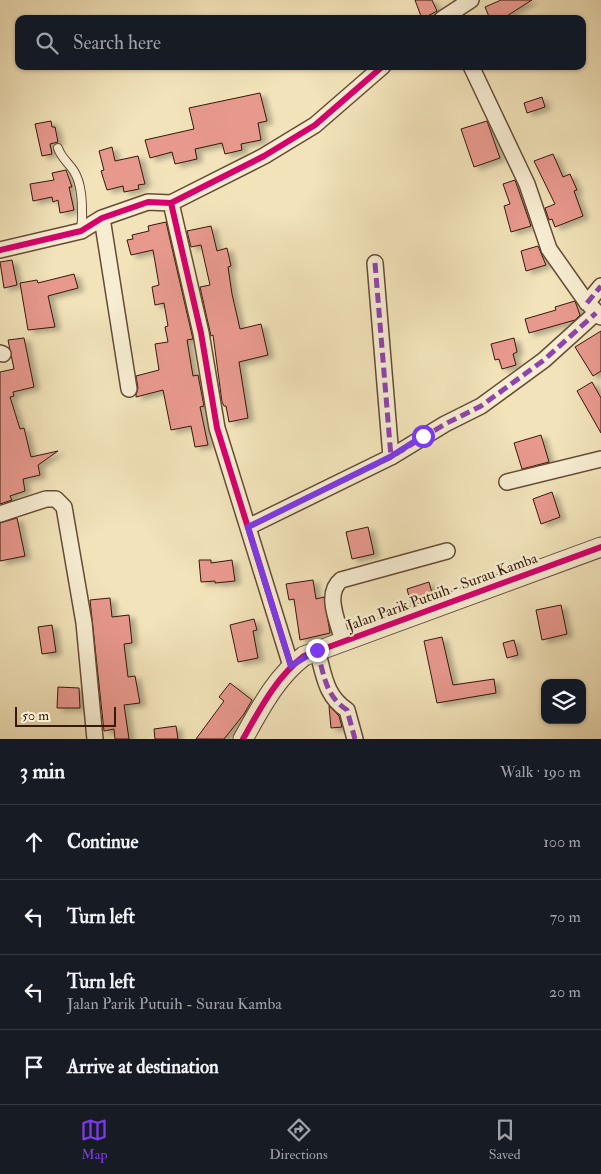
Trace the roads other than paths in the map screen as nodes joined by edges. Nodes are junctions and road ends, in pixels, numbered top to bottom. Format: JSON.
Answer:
{"nodes":[{"id":1,"x":471,"y":0,"type":"edge"},
{"id":2,"x":449,"y":15,"type":"edge"},
{"id":3,"x":378,"y":70,"type":"edge"},
{"id":4,"x":472,"y":70,"type":"edge"},
{"id":5,"x":58,"y":148,"type":"dead end"},
{"id":6,"x":171,"y":203,"type":"junction"},
{"id":7,"x":102,"y":218,"type":"junction"},
{"id":8,"x":81,"y":231,"type":"junction"},
{"id":9,"x":0,"y":250,"type":"edge"},
{"id":10,"x":375,"y":264,"type":"dead end"},
{"id":11,"x":601,"y":286,"type":"edge"},
{"id":12,"x":595,"y":311,"type":"edge"},
{"id":13,"x":129,"y":389,"type":"dead end"},
{"id":14,"x":390,"y":457,"type":"junction"},
{"id":15,"x":601,"y":459,"type":"edge"},
{"id":16,"x":507,"y":482,"type":"dead end"},
{"id":17,"x":0,"y":514,"type":"edge"},
{"id":18,"x":248,"y":527,"type":"junction"},
{"id":19,"x":601,"y":547,"type":"edge"},
{"id":20,"x":447,"y":551,"type":"dead end"},
{"id":21,"x":343,"y":641,"type":"junction"},
{"id":22,"x":317,"y":650,"type":"junction"},
{"id":23,"x":291,"y":666,"type":"junction"},
{"id":24,"x":95,"y":739,"type":"edge"},
{"id":25,"x":243,"y":739,"type":"edge"},
{"id":26,"x":355,"y":739,"type":"edge"}],
"edges":[{"from":1,"to":2,"type":"street"},
{"from":3,"to":6,"type":"street"},
{"from":4,"to":12,"type":"street"},
{"from":5,"to":8,"type":"lane"},
{"from":6,"to":7,"type":"street"},
{"from":6,"to":18,"type":"street"},
{"from":7,"to":8,"type":"street"},
{"from":7,"to":13,"type":"street"},
{"from":8,"to":9,"type":"street"},
{"from":10,"to":14,"type":"street"},
{"from":11,"to":12,"type":"street"},
{"from":12,"to":14,"type":"street"},
{"from":14,"to":18,"type":"street"},
{"from":15,"to":16,"type":"street"},
{"from":17,"to":24,"type":"street"},
{"from":18,"to":23,"type":"street"},
{"from":19,"to":21,"type":"street","name":"Jalan Parik Putuih - Surau Kamba"},
{"from":20,"to":21,"type":"street"},
{"from":21,"to":22,"type":"street","name":"Jalan Parik Putuih - Surau Kamba"},
{"from":22,"to":23,"type":"street","name":"Jalan Parik Putuih - Surau Kamba"},
{"from":22,"to":26,"type":"street"},
{"from":23,"to":25,"type":"street","name":"Jalan Parik Putuih - Surau Kamba"}]}
